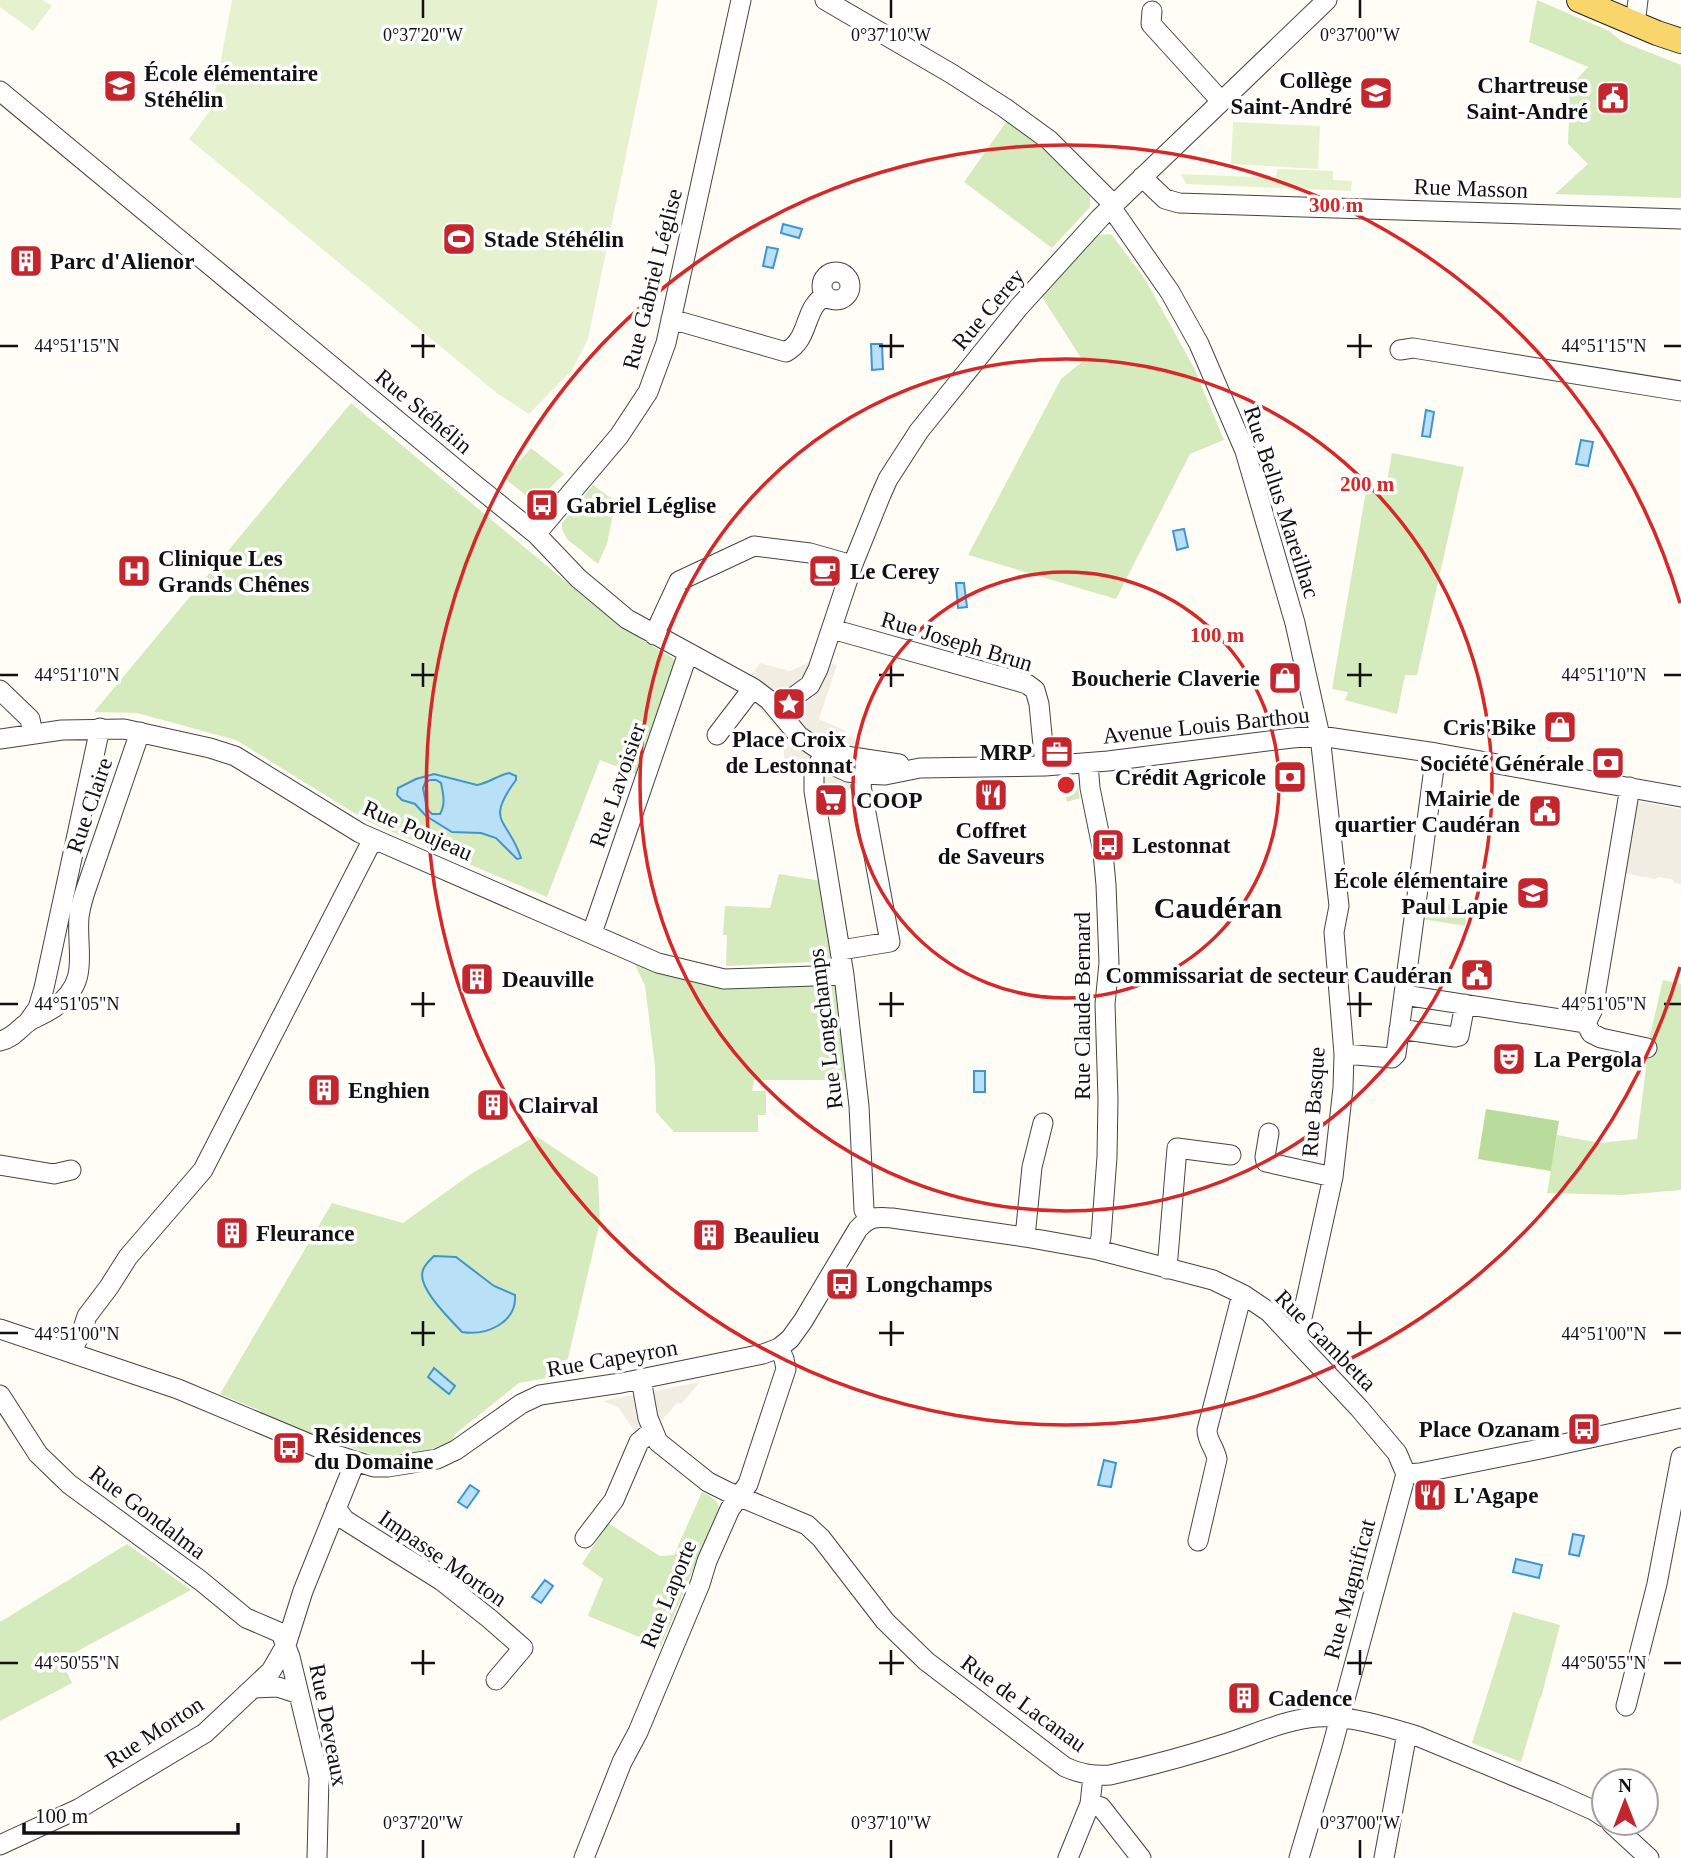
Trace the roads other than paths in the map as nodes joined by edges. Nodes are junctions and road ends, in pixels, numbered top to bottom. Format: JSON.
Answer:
{"nodes":[{"id":1,"x":741,"y":0,"type":"edge"},
{"id":2,"x":825,"y":0,"type":"edge"},
{"id":3,"x":1328,"y":0,"type":"edge"},
{"id":4,"x":1579,"y":0,"type":"edge"},
{"id":5,"x":1152,"y":11,"type":"dead end"},
{"id":6,"x":1637,"y":12,"type":"edge"},
{"id":7,"x":1681,"y":41,"type":"edge"},
{"id":8,"x":0,"y":91,"type":"edge"},
{"id":9,"x":1222,"y":101,"type":"junction"},
{"id":10,"x":1142,"y":177,"type":"junction"},
{"id":11,"x":1114,"y":205,"type":"junction"},
{"id":12,"x":1681,"y":219,"type":"edge"},
{"id":13,"x":824,"y":295,"type":"dead end"},
{"id":14,"x":671,"y":319,"type":"junction"},
{"id":15,"x":1400,"y":351,"type":"dead end"},
{"id":16,"x":1681,"y":391,"type":"edge"},
{"id":17,"x":536,"y":534,"type":"junction"},
{"id":18,"x":853,"y":564,"type":"junction"},
{"id":19,"x":832,"y":629,"type":"junction"},
{"id":20,"x":654,"y":635,"type":"junction"},
{"id":21,"x":688,"y":653,"type":"junction"},
{"id":22,"x":752,"y":688,"type":"junction"},
{"id":23,"x":0,"y":690,"type":"edge"},
{"id":24,"x":779,"y":711,"type":"junction"},
{"id":25,"x":100,"y":729,"type":"junction"},
{"id":26,"x":140,"y":732,"type":"junction"},
{"id":27,"x":33,"y":734,"type":"junction"},
{"id":28,"x":717,"y":735,"type":"dead end"},
{"id":29,"x":1320,"y":736,"type":"junction"},
{"id":30,"x":0,"y":739,"type":"edge"},
{"id":31,"x":824,"y":753,"type":"junction"},
{"id":32,"x":1436,"y":753,"type":"junction"},
{"id":33,"x":1088,"y":763,"type":"junction"},
{"id":34,"x":1045,"y":766,"type":"junction"},
{"id":35,"x":920,"y":768,"type":"junction"},
{"id":36,"x":863,"y":774,"type":"junction"},
{"id":37,"x":1630,"y":788,"type":"junction"},
{"id":38,"x":1681,"y":797,"type":"edge"},
{"id":39,"x":373,"y":839,"type":"junction"},
{"id":40,"x":74,"y":892,"type":"junction"},
{"id":41,"x":592,"y":933,"type":"junction"},
{"id":42,"x":841,"y":950,"type":"junction"},
{"id":43,"x":844,"y":975,"type":"junction"},
{"id":44,"x":1404,"y":995,"type":"junction"},
{"id":45,"x":1465,"y":1004,"type":"junction"},
{"id":46,"x":28,"y":1023,"type":"junction"},
{"id":47,"x":1586,"y":1023,"type":"junction"},
{"id":48,"x":1399,"y":1029,"type":"junction"},
{"id":49,"x":0,"y":1041,"type":"edge"},
{"id":50,"x":1647,"y":1048,"type":"dead end"},
{"id":51,"x":1344,"y":1054,"type":"junction"},
{"id":52,"x":1043,"y":1124,"type":"dead end"},
{"id":53,"x":1269,"y":1133,"type":"dead end"},
{"id":54,"x":1231,"y":1155,"type":"dead end"},
{"id":55,"x":0,"y":1165,"type":"edge"},
{"id":56,"x":71,"y":1170,"type":"dead end"},
{"id":57,"x":1333,"y":1177,"type":"junction"},
{"id":58,"x":869,"y":1219,"type":"junction"},
{"id":59,"x":1025,"y":1237,"type":"junction"},
{"id":60,"x":1098,"y":1251,"type":"junction"},
{"id":61,"x":1167,"y":1269,"type":"junction"},
{"id":62,"x":1242,"y":1294,"type":"junction"},
{"id":63,"x":0,"y":1329,"type":"edge"},
{"id":64,"x":1299,"y":1343,"type":"junction"},
{"id":65,"x":779,"y":1348,"type":"junction"},
{"id":66,"x":71,"y":1352,"type":"junction"},
{"id":67,"x":641,"y":1379,"type":"junction"},
{"id":68,"x":0,"y":1395,"type":"edge"},
{"id":69,"x":1681,"y":1418,"type":"edge"},
{"id":70,"x":652,"y":1431,"type":"junction"},
{"id":71,"x":1681,"y":1457,"type":"edge"},
{"id":72,"x":355,"y":1462,"type":"junction"},
{"id":73,"x":1406,"y":1474,"type":"junction"},
{"id":74,"x":739,"y":1497,"type":"junction"},
{"id":75,"x":335,"y":1508,"type":"junction"},
{"id":76,"x":585,"y":1538,"type":"dead end"},
{"id":77,"x":1198,"y":1541,"type":"dead end"},
{"id":78,"x":286,"y":1645,"type":"junction"},
{"id":79,"x":496,"y":1680,"type":"dead end"},
{"id":80,"x":254,"y":1688,"type":"junction"},
{"id":81,"x":299,"y":1694,"type":"junction"},
{"id":82,"x":1626,"y":1706,"type":"dead end"},
{"id":83,"x":1340,"y":1718,"type":"junction"},
{"id":84,"x":1407,"y":1733,"type":"junction"},
{"id":85,"x":1093,"y":1776,"type":"junction"},
{"id":86,"x":1090,"y":1804,"type":"junction"},
{"id":87,"x":1590,"y":1809,"type":"edge"},
{"id":88,"x":1626,"y":1837,"type":"edge"},
{"id":89,"x":0,"y":1844,"type":"edge"},
{"id":90,"x":317,"y":1858,"type":"edge"},
{"id":91,"x":584,"y":1858,"type":"edge"},
{"id":92,"x":1068,"y":1858,"type":"edge"},
{"id":93,"x":1141,"y":1858,"type":"edge"},
{"id":94,"x":1299,"y":1858,"type":"edge"},
{"id":95,"x":1384,"y":1858,"type":"edge"},
{"id":96,"x":1649,"y":1858,"type":"edge"}],
"edges":[{"from":1,"to":14,"type":"street","name":"Rue Gabriel Léglise"},
{"from":2,"to":11,"type":"street","name":"Rue Bellus Mareilhac"},
{"from":3,"to":9,"type":"street","name":"Rue Cerey"},
{"from":4,"to":6,"type":"main road"},
{"from":5,"to":9,"type":"street"},
{"from":6,"to":7,"type":"main road"},
{"from":8,"to":17,"type":"street","name":"Rue Stéhélin"},
{"from":9,"to":10,"type":"street","name":"Rue Cerey"},
{"from":10,"to":11,"type":"street","name":"Rue Cerey"},
{"from":10,"to":12,"type":"street","name":"Rue Masson"},
{"from":11,"to":18,"type":"street","name":"Rue Cerey"},
{"from":11,"to":29,"type":"street","name":"Rue Bellus Mareilhac"},
{"from":13,"to":14,"type":"street"},
{"from":14,"to":17,"type":"street","name":"Rue Gabriel Léglise"},
{"from":15,"to":16,"type":"street"},
{"from":17,"to":20,"type":"street","name":"Rue Stéhélin"},
{"from":18,"to":19,"type":"street","name":"Rue Cerey"},
{"from":18,"to":20,"type":"street"},
{"from":19,"to":24,"type":"street","name":"Rue Cerey"},
{"from":19,"to":34,"type":"street","name":"Rue Joseph Brun"},
{"from":20,"to":21,"type":"street","name":"Rue Stéhélin"},
{"from":21,"to":22,"type":"street","name":"Rue Stéhélin"},
{"from":21,"to":41,"type":"street","name":"Rue Lavoisier"},
{"from":22,"to":24,"type":"street","name":"Rue Stéhélin"},
{"from":22,"to":28,"type":"street"},
{"from":23,"to":27,"type":"street"},
{"from":24,"to":31,"type":"street","name":"Rue Stéhélin"},
{"from":25,"to":26,"type":"street","name":"Rue Poujeau"},
{"from":25,"to":27,"type":"street","name":"Rue Poujeau"},
{"from":25,"to":40,"type":"street","name":"Rue Claire"},
{"from":26,"to":39,"type":"street","name":"Rue Poujeau"},
{"from":26,"to":40,"type":"street","name":"Rue Claire"},
{"from":27,"to":30,"type":"street","name":"Rue Poujeau"},
{"from":29,"to":32,"type":"street","name":"Avenue Louis Barthou"},
{"from":29,"to":33,"type":"street","name":"Avenue Louis Barthou"},
{"from":29,"to":51,"type":"street","name":"Rue Basque"},
{"from":31,"to":35,"type":"street"},
{"from":31,"to":36,"type":"street","name":"Avenue Louis Barthou"},
{"from":31,"to":42,"type":"street","name":"Rue Longchamps"},
{"from":32,"to":37,"type":"street","name":"Avenue Louis Barthou"},
{"from":32,"to":44,"type":"street"},
{"from":33,"to":34,"type":"street","name":"Avenue Louis Barthou"},
{"from":33,"to":60,"type":"street","name":"Rue Claude Bernard"},
{"from":34,"to":35,"type":"street","name":"Avenue Louis Barthou"},
{"from":35,"to":36,"type":"street","name":"Avenue Louis Barthou"},
{"from":36,"to":42,"type":"street"},
{"from":37,"to":38,"type":"street","name":"Avenue Louis Barthou"},
{"from":37,"to":47,"type":"street"},
{"from":39,"to":41,"type":"street","name":"Rue Poujeau"},
{"from":39,"to":66,"type":"street"},
{"from":40,"to":46,"type":"street","name":"Rue Claire"},
{"from":40,"to":46,"type":"street","name":"Rue Claire"},
{"from":41,"to":43,"type":"street","name":"Rue Poujeau"},
{"from":42,"to":43,"type":"street","name":"Rue Longchamps"},
{"from":43,"to":58,"type":"street","name":"Rue Longchamps"},
{"from":44,"to":45,"type":"street"},
{"from":44,"to":48,"type":"street"},
{"from":45,"to":47,"type":"street"},
{"from":45,"to":48,"type":"street"},
{"from":46,"to":49,"type":"street","name":"Rue Claire"},
{"from":47,"to":50,"type":"street"},
{"from":48,"to":51,"type":"street"},
{"from":51,"to":57,"type":"street","name":"Rue Basque"},
{"from":52,"to":59,"type":"street"},
{"from":53,"to":57,"type":"street"},
{"from":54,"to":61,"type":"street"},
{"from":55,"to":56,"type":"street"},
{"from":57,"to":64,"type":"street","name":"Rue Basque"},
{"from":58,"to":59,"type":"street","name":"Rue Gambetta"},
{"from":58,"to":65,"type":"street"},
{"from":59,"to":60,"type":"street","name":"Rue Gambetta"},
{"from":60,"to":61,"type":"street","name":"Rue Gambetta"},
{"from":61,"to":62,"type":"street","name":"Rue Gambetta"},
{"from":62,"to":64,"type":"street","name":"Rue Gambetta"},
{"from":62,"to":77,"type":"street"},
{"from":63,"to":66,"type":"street","name":"Rue Capeyron"},
{"from":64,"to":73,"type":"street","name":"Rue Gambetta"},
{"from":65,"to":67,"type":"street","name":"Rue Capeyron"},
{"from":65,"to":74,"type":"street","name":"Rue Laporte"},
{"from":66,"to":72,"type":"street","name":"Rue Capeyron"},
{"from":67,"to":70,"type":"street"},
{"from":67,"to":72,"type":"street","name":"Rue Capeyron"},
{"from":68,"to":78,"type":"street","name":"Rue Gondalma"},
{"from":69,"to":73,"type":"street"},
{"from":70,"to":74,"type":"street","name":"Rue de Lacanau"},
{"from":70,"to":76,"type":"street"},
{"from":71,"to":82,"type":"street"},
{"from":72,"to":75,"type":"street","name":"Rue Morton"},
{"from":73,"to":83,"type":"street","name":"Rue Magnificat"},
{"from":74,"to":85,"type":"street","name":"Rue de Lacanau"},
{"from":74,"to":91,"type":"street","name":"Rue Laporte"},
{"from":75,"to":78,"type":"street","name":"Rue Morton"},
{"from":75,"to":79,"type":"street","name":"Impasse Morton"},
{"from":78,"to":80,"type":"street","name":"Rue Morton"},
{"from":78,"to":81,"type":"street","name":"Rue Deveaux"},
{"from":80,"to":81,"type":"street"},
{"from":80,"to":89,"type":"street","name":"Rue Morton"},
{"from":81,"to":90,"type":"street","name":"Rue Deveaux"},
{"from":83,"to":84,"type":"street","name":"Rue de Lacanau"},
{"from":83,"to":85,"type":"street","name":"Rue de Lacanau"},
{"from":83,"to":94,"type":"street","name":"Rue Magnificat"},
{"from":84,"to":87,"type":"street","name":"Rue de Lacanau"},
{"from":84,"to":95,"type":"street"},
{"from":85,"to":86,"type":"street"},
{"from":86,"to":92,"type":"street"},
{"from":86,"to":93,"type":"street"},
{"from":88,"to":96,"type":"street"}]}
